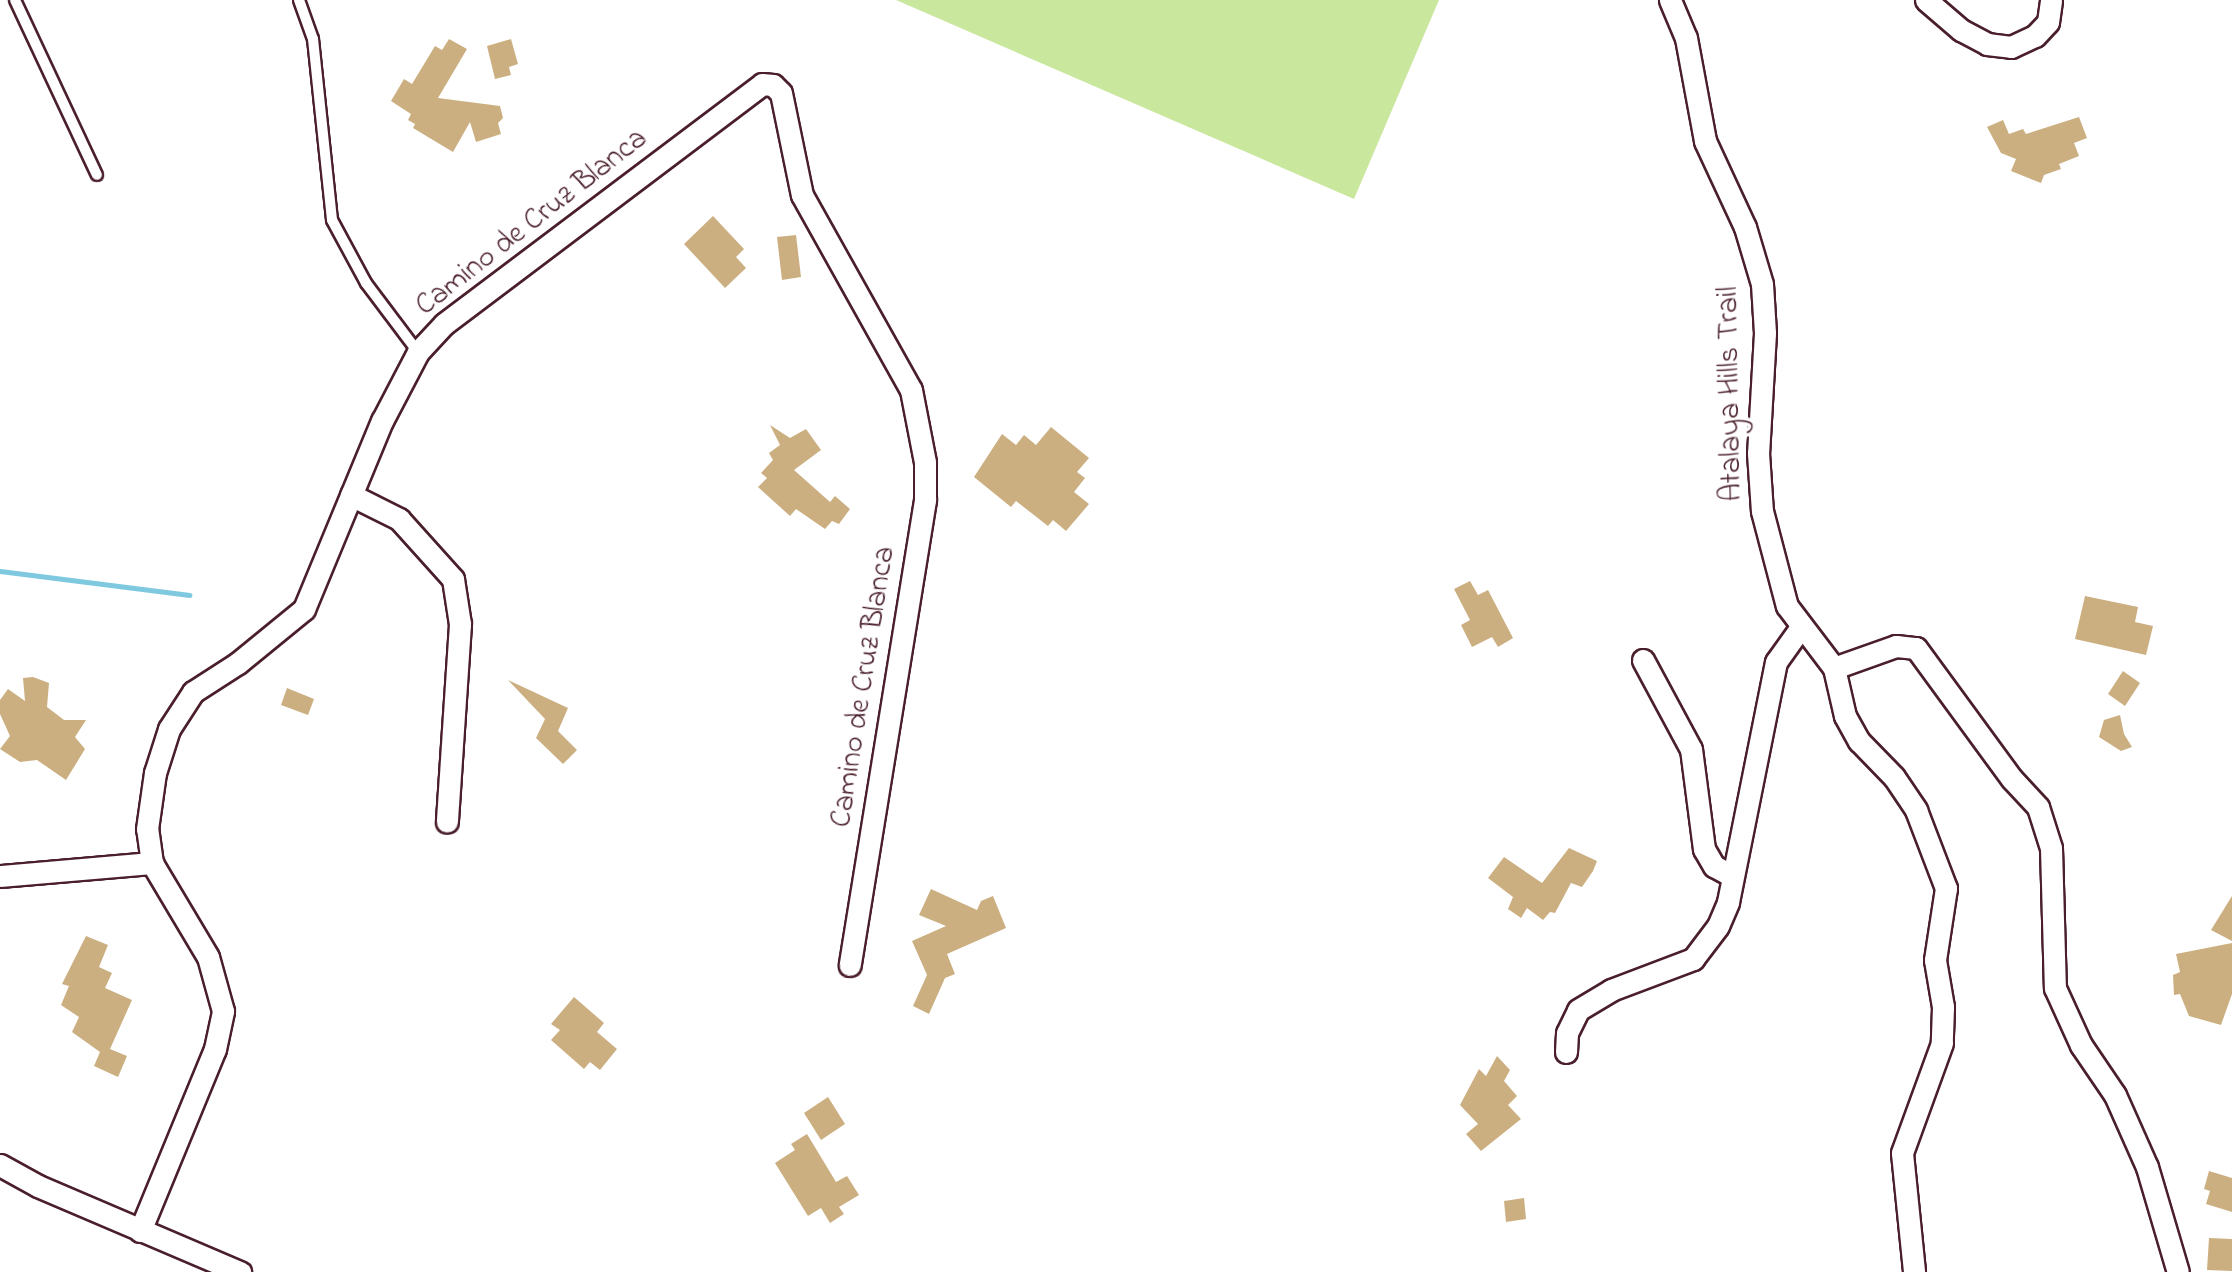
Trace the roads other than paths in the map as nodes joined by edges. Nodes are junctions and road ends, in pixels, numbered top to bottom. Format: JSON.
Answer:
{"nodes":[{"id":1,"x":15,"y":0,"type":"edge"},
{"id":2,"x":299,"y":0,"type":"edge"},
{"id":3,"x":1670,"y":0,"type":"edge"},
{"id":4,"x":1926,"y":0,"type":"edge"},
{"id":5,"x":2051,"y":0,"type":"edge"},
{"id":6,"x":97,"y":174,"type":"dead end"},
{"id":7,"x":418,"y":352,"type":"junction"},
{"id":8,"x":351,"y":495,"type":"junction"},
{"id":9,"x":1801,"y":627,"type":"junction"},
{"id":10,"x":1643,"y":660,"type":"dead end"},
{"id":11,"x":1834,"y":668,"type":"junction"},
{"id":12,"x":447,"y":822,"type":"dead end"},
{"id":13,"x":152,"y":863,"type":"junction"},
{"id":14,"x":0,"y":876,"type":"edge"},
{"id":15,"x":1732,"y":876,"type":"junction"},
{"id":16,"x":850,"y":965,"type":"dead end"},
{"id":17,"x":1566,"y":1052,"type":"dead end"},
{"id":18,"x":0,"y":1165,"type":"edge"},
{"id":19,"x":140,"y":1231,"type":"junction"},
{"id":20,"x":240,"y":1272,"type":"edge"},
{"id":21,"x":1914,"y":1272,"type":"edge"},
{"id":22,"x":2178,"y":1272,"type":"edge"}],
"edges":[{"from":1,"to":6,"type":"lane"},
{"from":2,"to":7,"type":"lane"},
{"from":3,"to":9,"type":"street","name":"Atalaya Hills Trail"},
{"from":4,"to":5,"type":"street"},
{"from":7,"to":8,"type":"street","name":"Camino de Cruz Blanca"},
{"from":7,"to":16,"type":"street","name":"Camino de Cruz Blanca"},
{"from":8,"to":12,"type":"street"},
{"from":8,"to":13,"type":"street","name":"Camino de Cruz Blanca"},
{"from":9,"to":11,"type":"street","name":"Atalaya Hills Trail"},
{"from":9,"to":15,"type":"street"},
{"from":10,"to":15,"type":"street"},
{"from":11,"to":21,"type":"street"},
{"from":11,"to":22,"type":"street"},
{"from":13,"to":14,"type":"street"},
{"from":13,"to":19,"type":"street","name":"Camino de Cruz Blanca"},
{"from":15,"to":17,"type":"street"},
{"from":18,"to":19,"type":"street"},
{"from":19,"to":20,"type":"street"}]}
